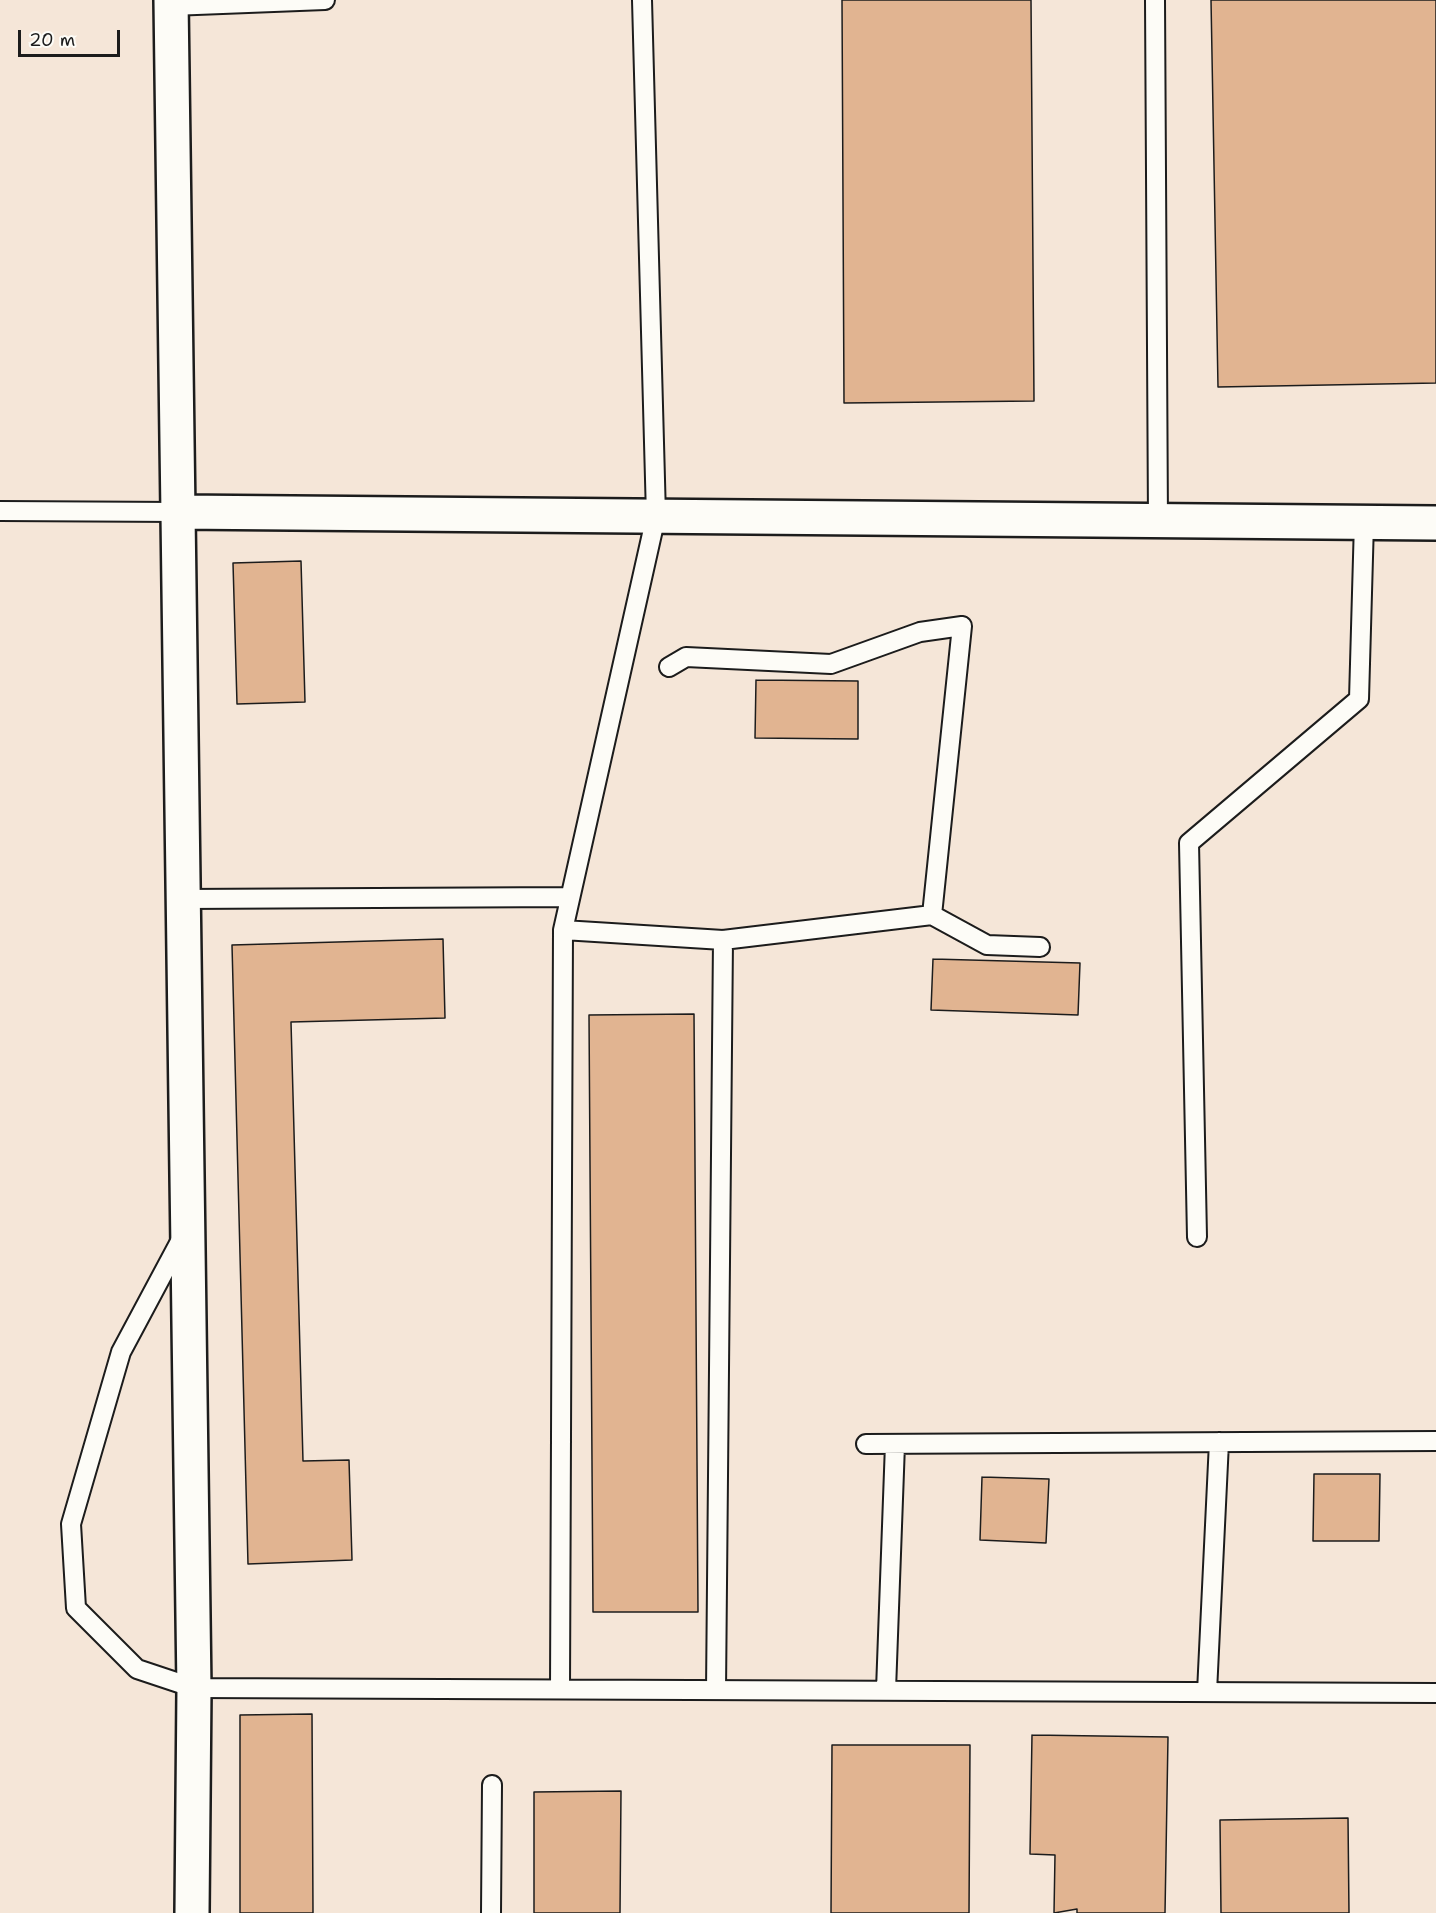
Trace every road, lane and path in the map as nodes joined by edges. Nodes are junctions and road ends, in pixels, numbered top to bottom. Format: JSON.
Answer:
{"nodes":[{"id":1,"x":325,"y":0,"type":"edge"},
{"id":2,"x":642,"y":0,"type":"edge"},
{"id":3,"x":1155,"y":0,"type":"edge"},
{"id":4,"x":171,"y":3,"type":"edge"},
{"id":5,"x":0,"y":511,"type":"edge"},
{"id":6,"x":178,"y":512,"type":"junction"},
{"id":7,"x":656,"y":516,"type":"junction"},
{"id":8,"x":1158,"y":520,"type":"junction"},
{"id":9,"x":1364,"y":522,"type":"junction"},
{"id":10,"x":1436,"y":523,"type":"edge"},
{"id":11,"x":669,"y":667,"type":"dead end"},
{"id":12,"x":570,"y":897,"type":"junction"},
{"id":13,"x":183,"y":899,"type":"junction"},
{"id":14,"x":932,"y":915,"type":"junction"},
{"id":15,"x":563,"y":930,"type":"junction"},
{"id":16,"x":723,"y":940,"type":"junction"},
{"id":17,"x":1040,"y":947,"type":"dead end"},
{"id":18,"x":187,"y":1228,"type":"junction"},
{"id":19,"x":1197,"y":1237,"type":"dead end"},
{"id":20,"x":1436,"y":1440,"type":"edge"},
{"id":21,"x":1219,"y":1442,"type":"junction"},
{"id":22,"x":866,"y":1444,"type":"dead end"},
{"id":23,"x":895,"y":1444,"type":"junction"},
{"id":24,"x":194,"y":1688,"type":"junction"},
{"id":25,"x":560,"y":1689,"type":"junction"},
{"id":26,"x":716,"y":1690,"type":"junction"},
{"id":27,"x":886,"y":1690,"type":"junction"},
{"id":28,"x":1207,"y":1692,"type":"junction"},
{"id":29,"x":1436,"y":1693,"type":"edge"},
{"id":30,"x":492,"y":1785,"type":"dead end"},
{"id":31,"x":192,"y":1913,"type":"edge"},
{"id":32,"x":491,"y":1913,"type":"edge"}],
"edges":[{"from":1,"to":4,"type":"lane"},
{"from":2,"to":7,"type":"lane"},
{"from":3,"to":8,"type":"lane"},
{"from":4,"to":6,"type":"street"},
{"from":5,"to":6,"type":"lane"},
{"from":6,"to":7,"type":"street"},
{"from":6,"to":13,"type":"street"},
{"from":7,"to":8,"type":"street"},
{"from":7,"to":12,"type":"lane"},
{"from":8,"to":9,"type":"street"},
{"from":9,"to":10,"type":"street"},
{"from":9,"to":19,"type":"lane"},
{"from":11,"to":14,"type":"lane"},
{"from":12,"to":13,"type":"lane"},
{"from":12,"to":15,"type":"lane"},
{"from":13,"to":18,"type":"street"},
{"from":14,"to":16,"type":"lane"},
{"from":14,"to":17,"type":"lane"},
{"from":15,"to":16,"type":"lane"},
{"from":15,"to":25,"type":"lane"},
{"from":16,"to":26,"type":"lane"},
{"from":18,"to":24,"type":"street"},
{"from":18,"to":24,"type":"lane"},
{"from":20,"to":21,"type":"lane"},
{"from":21,"to":23,"type":"lane"},
{"from":21,"to":28,"type":"lane"},
{"from":22,"to":23,"type":"lane"},
{"from":23,"to":27,"type":"lane"},
{"from":24,"to":25,"type":"lane"},
{"from":24,"to":31,"type":"street"},
{"from":25,"to":26,"type":"lane"},
{"from":26,"to":27,"type":"lane"},
{"from":27,"to":28,"type":"lane"},
{"from":28,"to":29,"type":"lane"},
{"from":30,"to":32,"type":"lane"}]}
